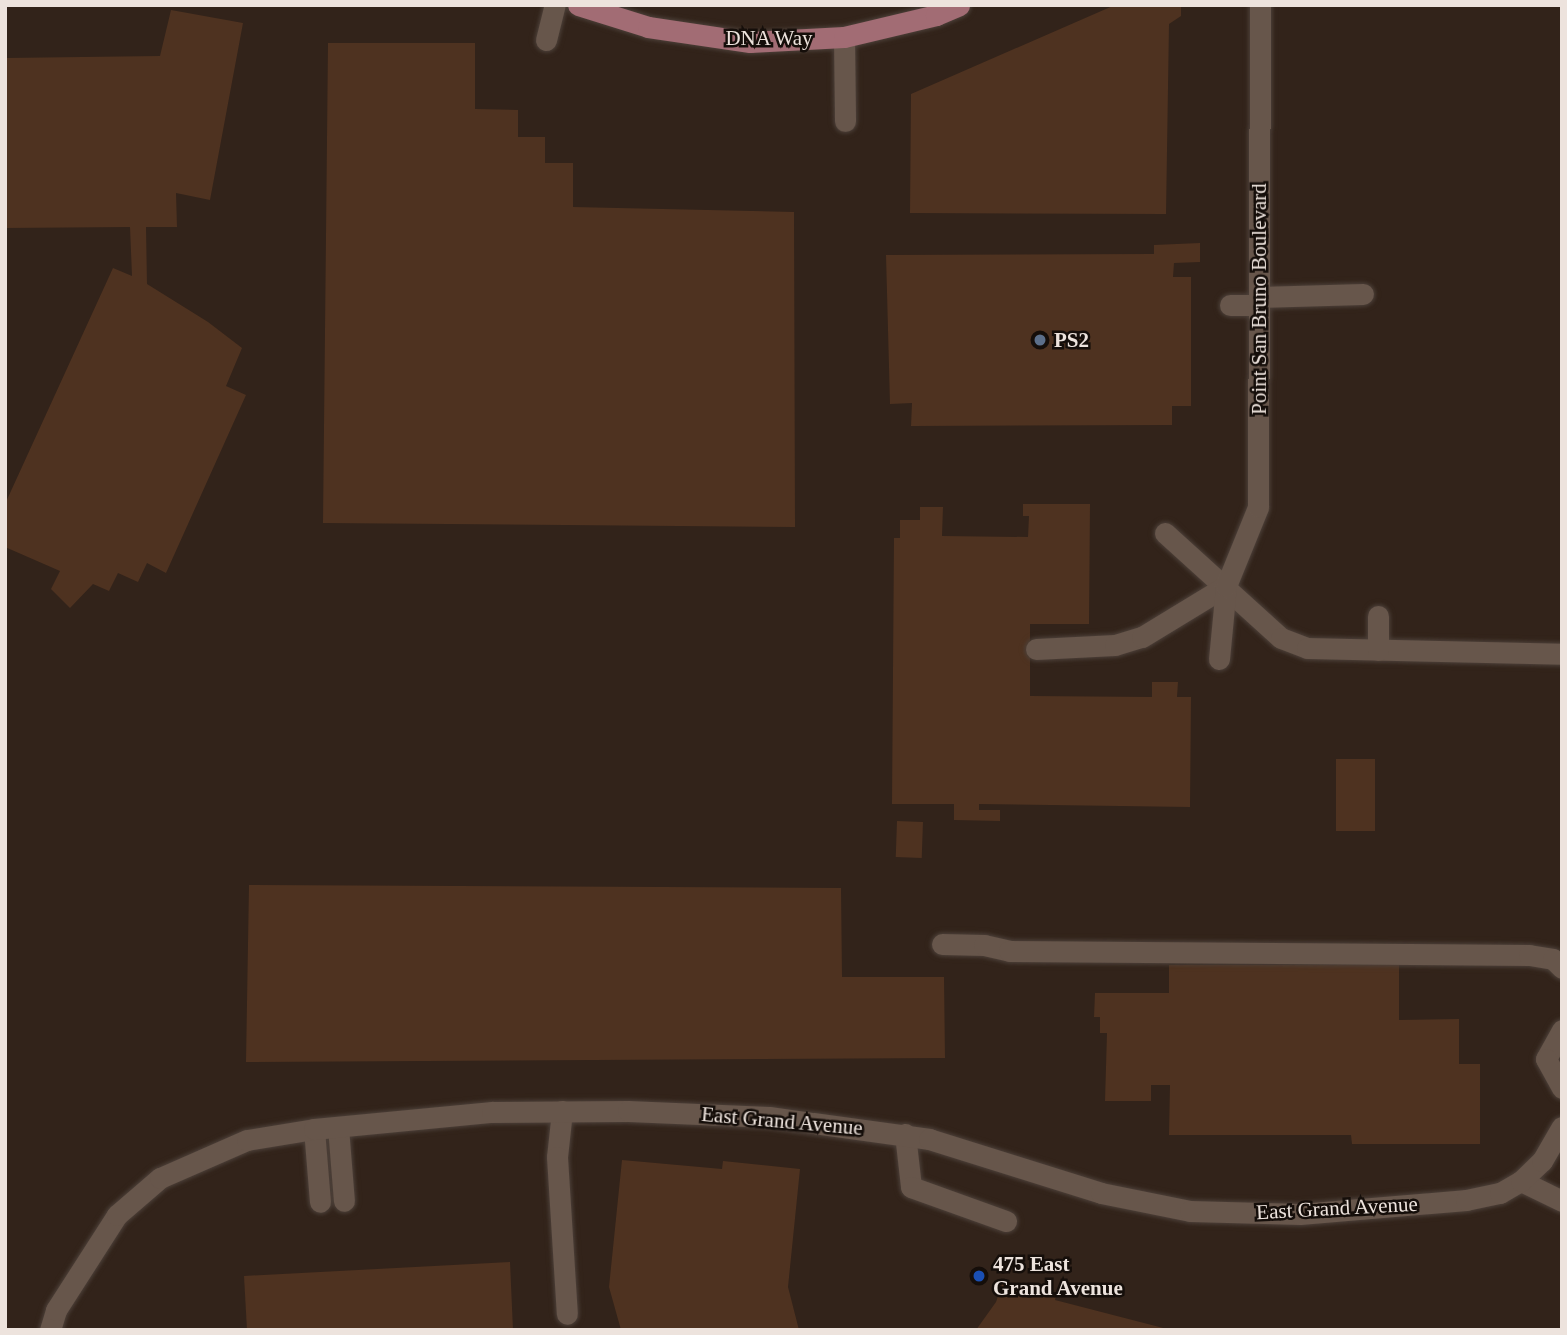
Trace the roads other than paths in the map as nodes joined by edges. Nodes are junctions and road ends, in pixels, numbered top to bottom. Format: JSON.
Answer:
{"nodes":[{"id":1,"x":555,"y":5,"type":"edge"},
{"id":2,"x":578,"y":5,"type":"edge"},
{"id":3,"x":959,"y":5,"type":"edge"},
{"id":4,"x":1260,"y":5,"type":"edge"},
{"id":5,"x":936,"y":10,"type":"edge"},
{"id":6,"x":844,"y":37,"type":"junction"},
{"id":7,"x":546,"y":40,"type":"dead end"},
{"id":8,"x":845,"y":121,"type":"dead end"},
{"id":9,"x":1363,"y":294,"type":"dead end"},
{"id":10,"x":1259,"y":301,"type":"junction"},
{"id":11,"x":1230,"y":305,"type":"dead end"},
{"id":12,"x":1165,"y":533,"type":"dead end"},
{"id":13,"x":1226,"y":586,"type":"junction"},
{"id":14,"x":1378,"y":616,"type":"dead end"},
{"id":15,"x":1036,"y":649,"type":"dead end"},
{"id":16,"x":1378,"y":650,"type":"junction"},
{"id":17,"x":1562,"y":654,"type":"edge"},
{"id":18,"x":1219,"y":659,"type":"dead end"},
{"id":19,"x":942,"y":944,"type":"dead end"},
{"id":20,"x":1562,"y":968,"type":"edge"},
{"id":21,"x":1562,"y":1030,"type":"edge"},
{"id":22,"x":1562,"y":1088,"type":"edge"},
{"id":23,"x":562,"y":1111,"type":"junction"},
{"id":24,"x":338,"y":1127,"type":"junction"},
{"id":25,"x":1562,"y":1127,"type":"edge"},
{"id":26,"x":314,"y":1129,"type":"junction"},
{"id":27,"x":905,"y":1134,"type":"junction"},
{"id":28,"x":1521,"y":1181,"type":"junction"},
{"id":29,"x":344,"y":1201,"type":"dead end"},
{"id":30,"x":1562,"y":1201,"type":"edge"},
{"id":31,"x":320,"y":1202,"type":"dead end"},
{"id":32,"x":1006,"y":1221,"type":"dead end"},
{"id":33,"x":567,"y":1314,"type":"dead end"},
{"id":34,"x":50,"y":1330,"type":"edge"}],
"edges":[{"from":1,"to":7,"type":"street"},
{"from":2,"to":6,"type":"main road","name":"DNA Way"},
{"from":3,"to":5,"type":"main road","name":"DNA Way"},
{"from":4,"to":10,"type":"street","name":"Point San Bruno Boulevard"},
{"from":5,"to":6,"type":"main road","name":"DNA Way"},
{"from":6,"to":8,"type":"street"},
{"from":9,"to":10,"type":"street"},
{"from":10,"to":11,"type":"street"},
{"from":10,"to":13,"type":"street","name":"Point San Bruno Boulevard"},
{"from":12,"to":13,"type":"street"},
{"from":13,"to":15,"type":"street"},
{"from":13,"to":16,"type":"street"},
{"from":13,"to":18,"type":"street","name":"Point San Bruno Boulevard"},
{"from":14,"to":16,"type":"street"},
{"from":16,"to":17,"type":"street"},
{"from":19,"to":20,"type":"street"},
{"from":21,"to":22,"type":"street"},
{"from":23,"to":24,"type":"street","name":"East Grand Avenue"},
{"from":23,"to":27,"type":"street","name":"East Grand Avenue"},
{"from":23,"to":33,"type":"street"},
{"from":24,"to":26,"type":"street","name":"East Grand Avenue"},
{"from":24,"to":29,"type":"street"},
{"from":25,"to":28,"type":"street","name":"East Grand Avenue"},
{"from":26,"to":31,"type":"street"},
{"from":26,"to":34,"type":"street","name":"East Grand Avenue"},
{"from":27,"to":28,"type":"street","name":"East Grand Avenue"},
{"from":27,"to":32,"type":"street"},
{"from":28,"to":30,"type":"street"}]}
